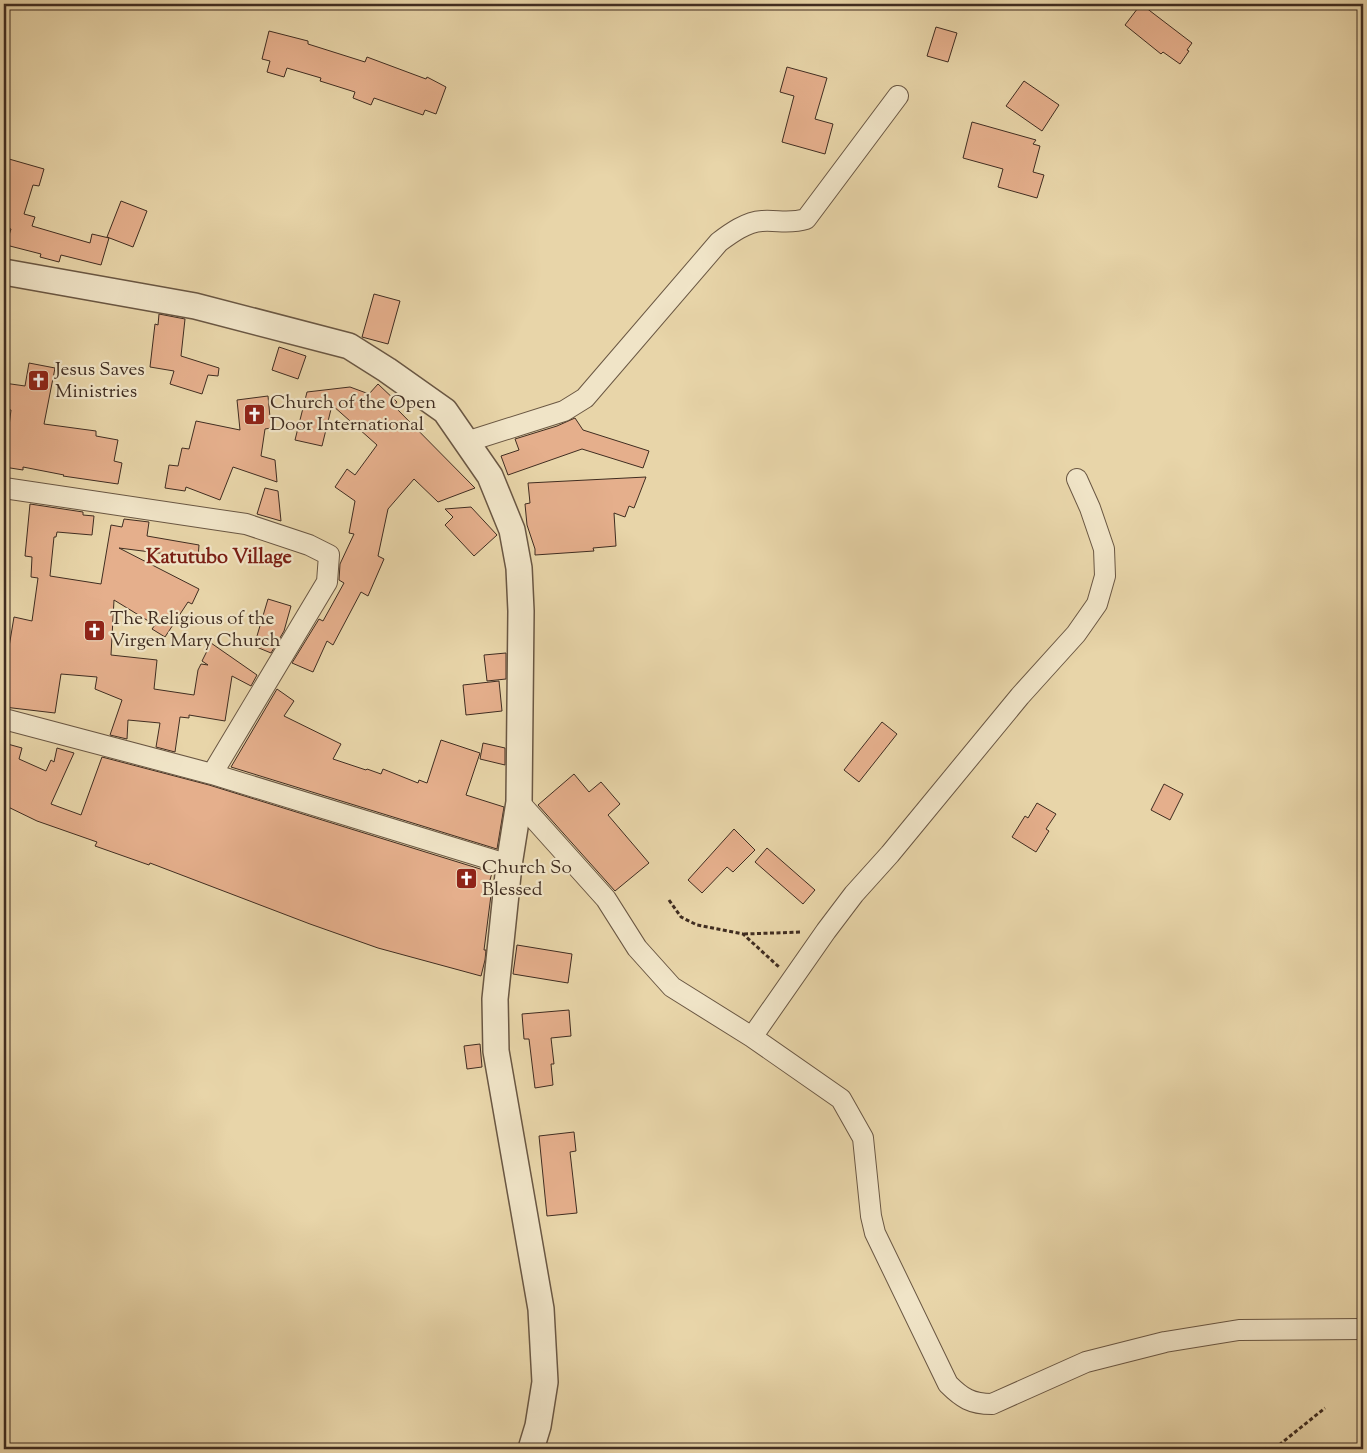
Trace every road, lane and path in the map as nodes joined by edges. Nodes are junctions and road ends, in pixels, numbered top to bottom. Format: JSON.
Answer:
{"nodes":[{"id":1,"x":898,"y":96,"type":"dead end"},
{"id":2,"x":4,"y":272,"type":"edge"},
{"id":3,"x":466,"y":442,"type":"junction"},
{"id":4,"x":1077,"y":479,"type":"dead end"},
{"id":5,"x":4,"y":488,"type":"edge"},
{"id":6,"x":4,"y":719,"type":"edge"},
{"id":7,"x":212,"y":774,"type":"junction"},
{"id":8,"x":518,"y":802,"type":"junction"},
{"id":9,"x":509,"y":865,"type":"junction"},
{"id":10,"x":670,"y":900,"type":"dead end"},
{"id":11,"x":826,"y":930,"type":"junction"},
{"id":12,"x":743,"y":934,"type":"junction"},
{"id":13,"x":792,"y":980,"type":"junction"},
{"id":14,"x":752,"y":1037,"type":"junction"},
{"id":15,"x":1363,"y":1329,"type":"edge"},
{"id":16,"x":1325,"y":1408,"type":"dead end"},
{"id":17,"x":531,"y":1449,"type":"edge"},
{"id":18,"x":1274,"y":1449,"type":"edge"}],
"edges":[{"from":1,"to":3,"type":"street"},
{"from":2,"to":3,"type":"street"},
{"from":3,"to":8,"type":"street"},
{"from":4,"to":11,"type":"street"},
{"from":5,"to":7,"type":"street"},
{"from":6,"to":7,"type":"street"},
{"from":7,"to":9,"type":"street"},
{"from":8,"to":9,"type":"street"},
{"from":8,"to":14,"type":"street"},
{"from":9,"to":17,"type":"street"},
{"from":10,"to":12,"type":"path"},
{"from":11,"to":12,"type":"path"},
{"from":11,"to":13,"type":"street"},
{"from":12,"to":13,"type":"path"},
{"from":13,"to":14,"type":"street"},
{"from":14,"to":15,"type":"street"},
{"from":16,"to":18,"type":"path"}]}
